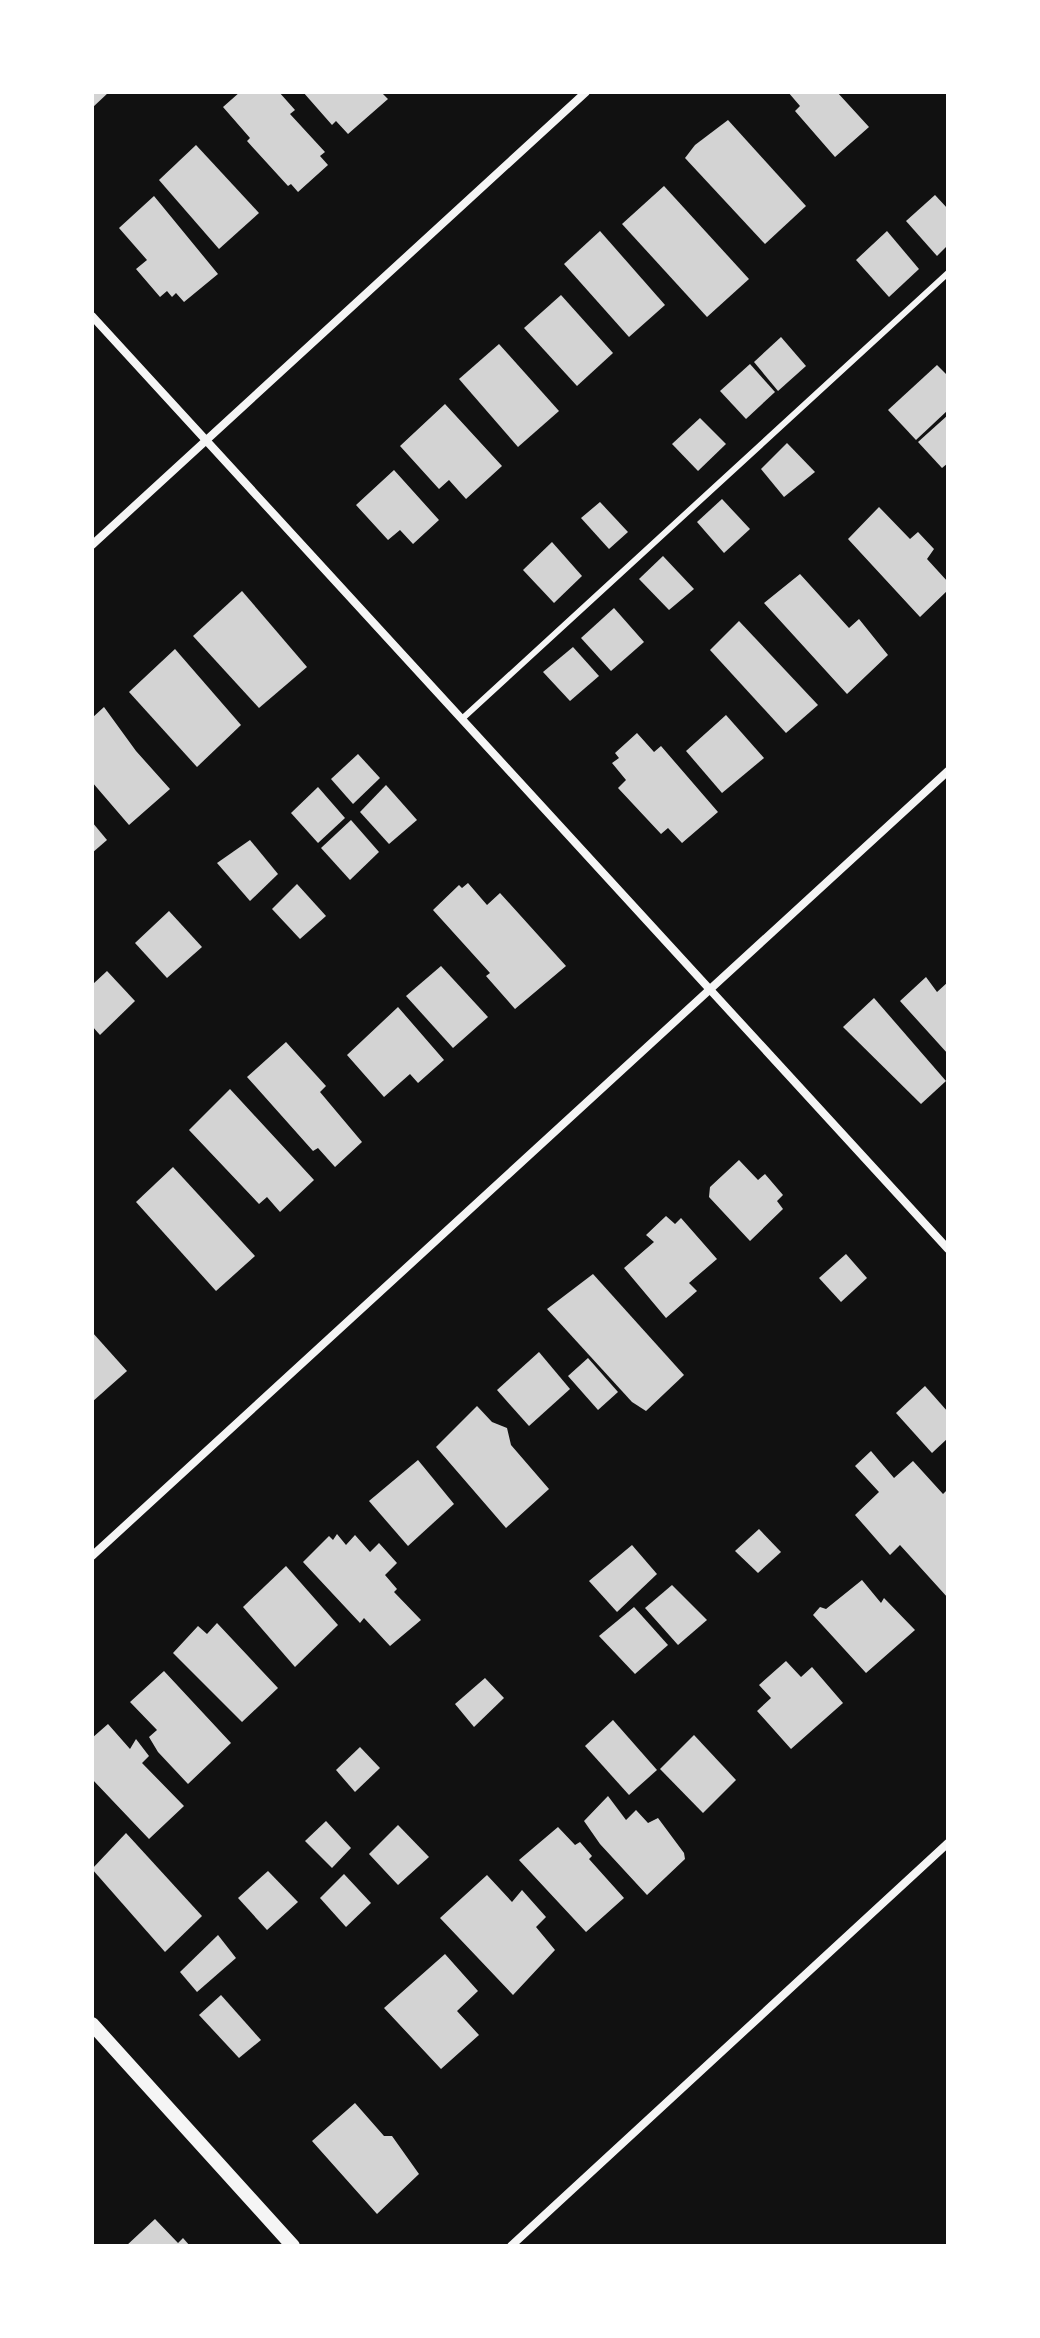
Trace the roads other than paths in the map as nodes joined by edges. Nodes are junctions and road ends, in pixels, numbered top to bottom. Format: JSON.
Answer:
{"nodes":[{"id":1,"x":586,"y":92,"type":"edge"},
{"id":2,"x":948,"y":273,"type":"edge"},
{"id":3,"x":92,"y":316,"type":"edge"},
{"id":4,"x":207,"y":440,"type":"junction"},
{"id":5,"x":92,"y":545,"type":"edge"},
{"id":6,"x":463,"y":718,"type":"junction"},
{"id":7,"x":948,"y":771,"type":"edge"},
{"id":8,"x":712,"y":988,"type":"junction"},
{"id":9,"x":948,"y":1249,"type":"edge"},
{"id":10,"x":92,"y":1556,"type":"edge"},
{"id":11,"x":948,"y":1843,"type":"edge"},
{"id":12,"x":92,"y":2024,"type":"edge"},
{"id":13,"x":293,"y":2246,"type":"edge"},
{"id":14,"x":511,"y":2246,"type":"edge"}],
"edges":[{"from":1,"to":4,"type":"street"},
{"from":2,"to":6,"type":"lane"},
{"from":3,"to":4,"type":"street"},
{"from":4,"to":5,"type":"street"},
{"from":4,"to":6,"type":"street"},
{"from":6,"to":8,"type":"street"},
{"from":7,"to":8,"type":"street"},
{"from":8,"to":9,"type":"street"},
{"from":8,"to":10,"type":"street"},
{"from":11,"to":14,"type":"street"},
{"from":12,"to":13,"type":"street"}]}
